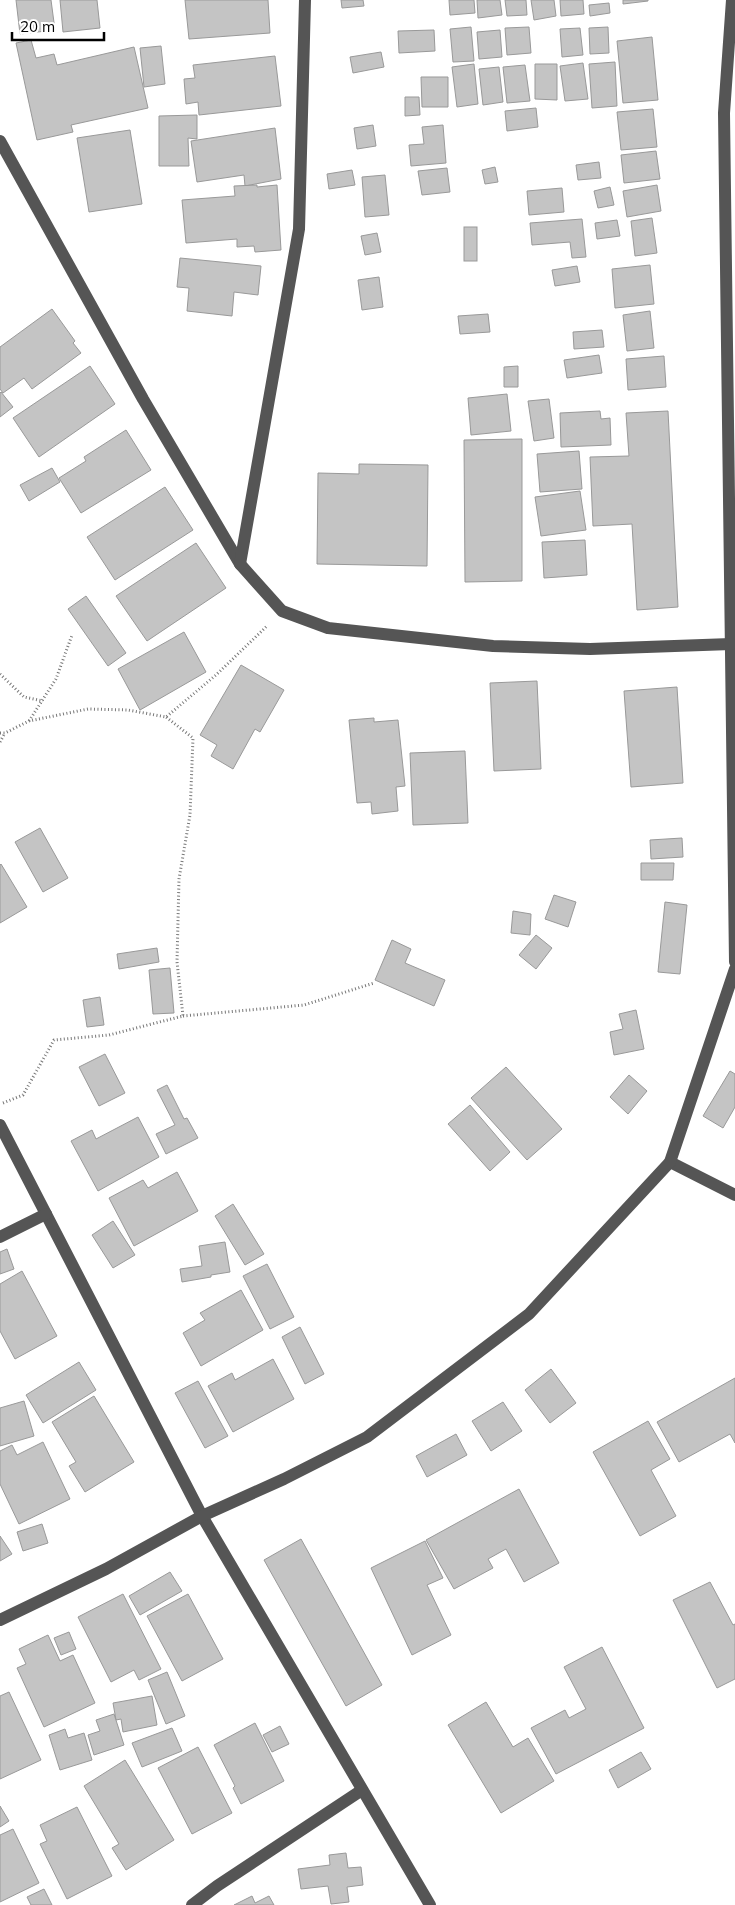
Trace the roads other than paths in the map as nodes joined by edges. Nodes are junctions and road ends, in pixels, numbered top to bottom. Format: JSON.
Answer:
{"nodes":[{"id":1,"x":305,"y":0,"type":"edge"},
{"id":2,"x":732,"y":0,"type":"edge"},
{"id":3,"x":730,"y":113,"type":"edge"},
{"id":4,"x":0,"y":141,"type":"edge"},
{"id":5,"x":240,"y":564,"type":"junction"},
{"id":6,"x":731,"y":644,"type":"junction"},
{"id":7,"x":735,"y":962,"type":"edge"},
{"id":8,"x":735,"y":969,"type":"edge"},
{"id":9,"x":0,"y":1125,"type":"edge"},
{"id":10,"x":670,"y":1162,"type":"junction"},
{"id":11,"x":735,"y":1195,"type":"edge"},
{"id":12,"x":46,"y":1214,"type":"junction"},
{"id":13,"x":0,"y":1237,"type":"edge"},
{"id":14,"x":202,"y":1516,"type":"junction"},
{"id":15,"x":0,"y":1620,"type":"edge"},
{"id":16,"x":362,"y":1790,"type":"junction"},
{"id":17,"x":192,"y":1905,"type":"edge"},
{"id":18,"x":430,"y":1905,"type":"edge"}],
"edges":[{"from":1,"to":5,"type":"street"},
{"from":2,"to":3,"type":"street"},
{"from":3,"to":6,"type":"street"},
{"from":4,"to":5,"type":"street"},
{"from":5,"to":6,"type":"street"},
{"from":6,"to":7,"type":"street"},
{"from":8,"to":10,"type":"street"},
{"from":9,"to":12,"type":"street"},
{"from":10,"to":11,"type":"street"},
{"from":10,"to":14,"type":"street"},
{"from":12,"to":13,"type":"street"},
{"from":12,"to":14,"type":"street"},
{"from":14,"to":15,"type":"street"},
{"from":14,"to":16,"type":"street"},
{"from":16,"to":17,"type":"street"},
{"from":16,"to":18,"type":"street"}]}
